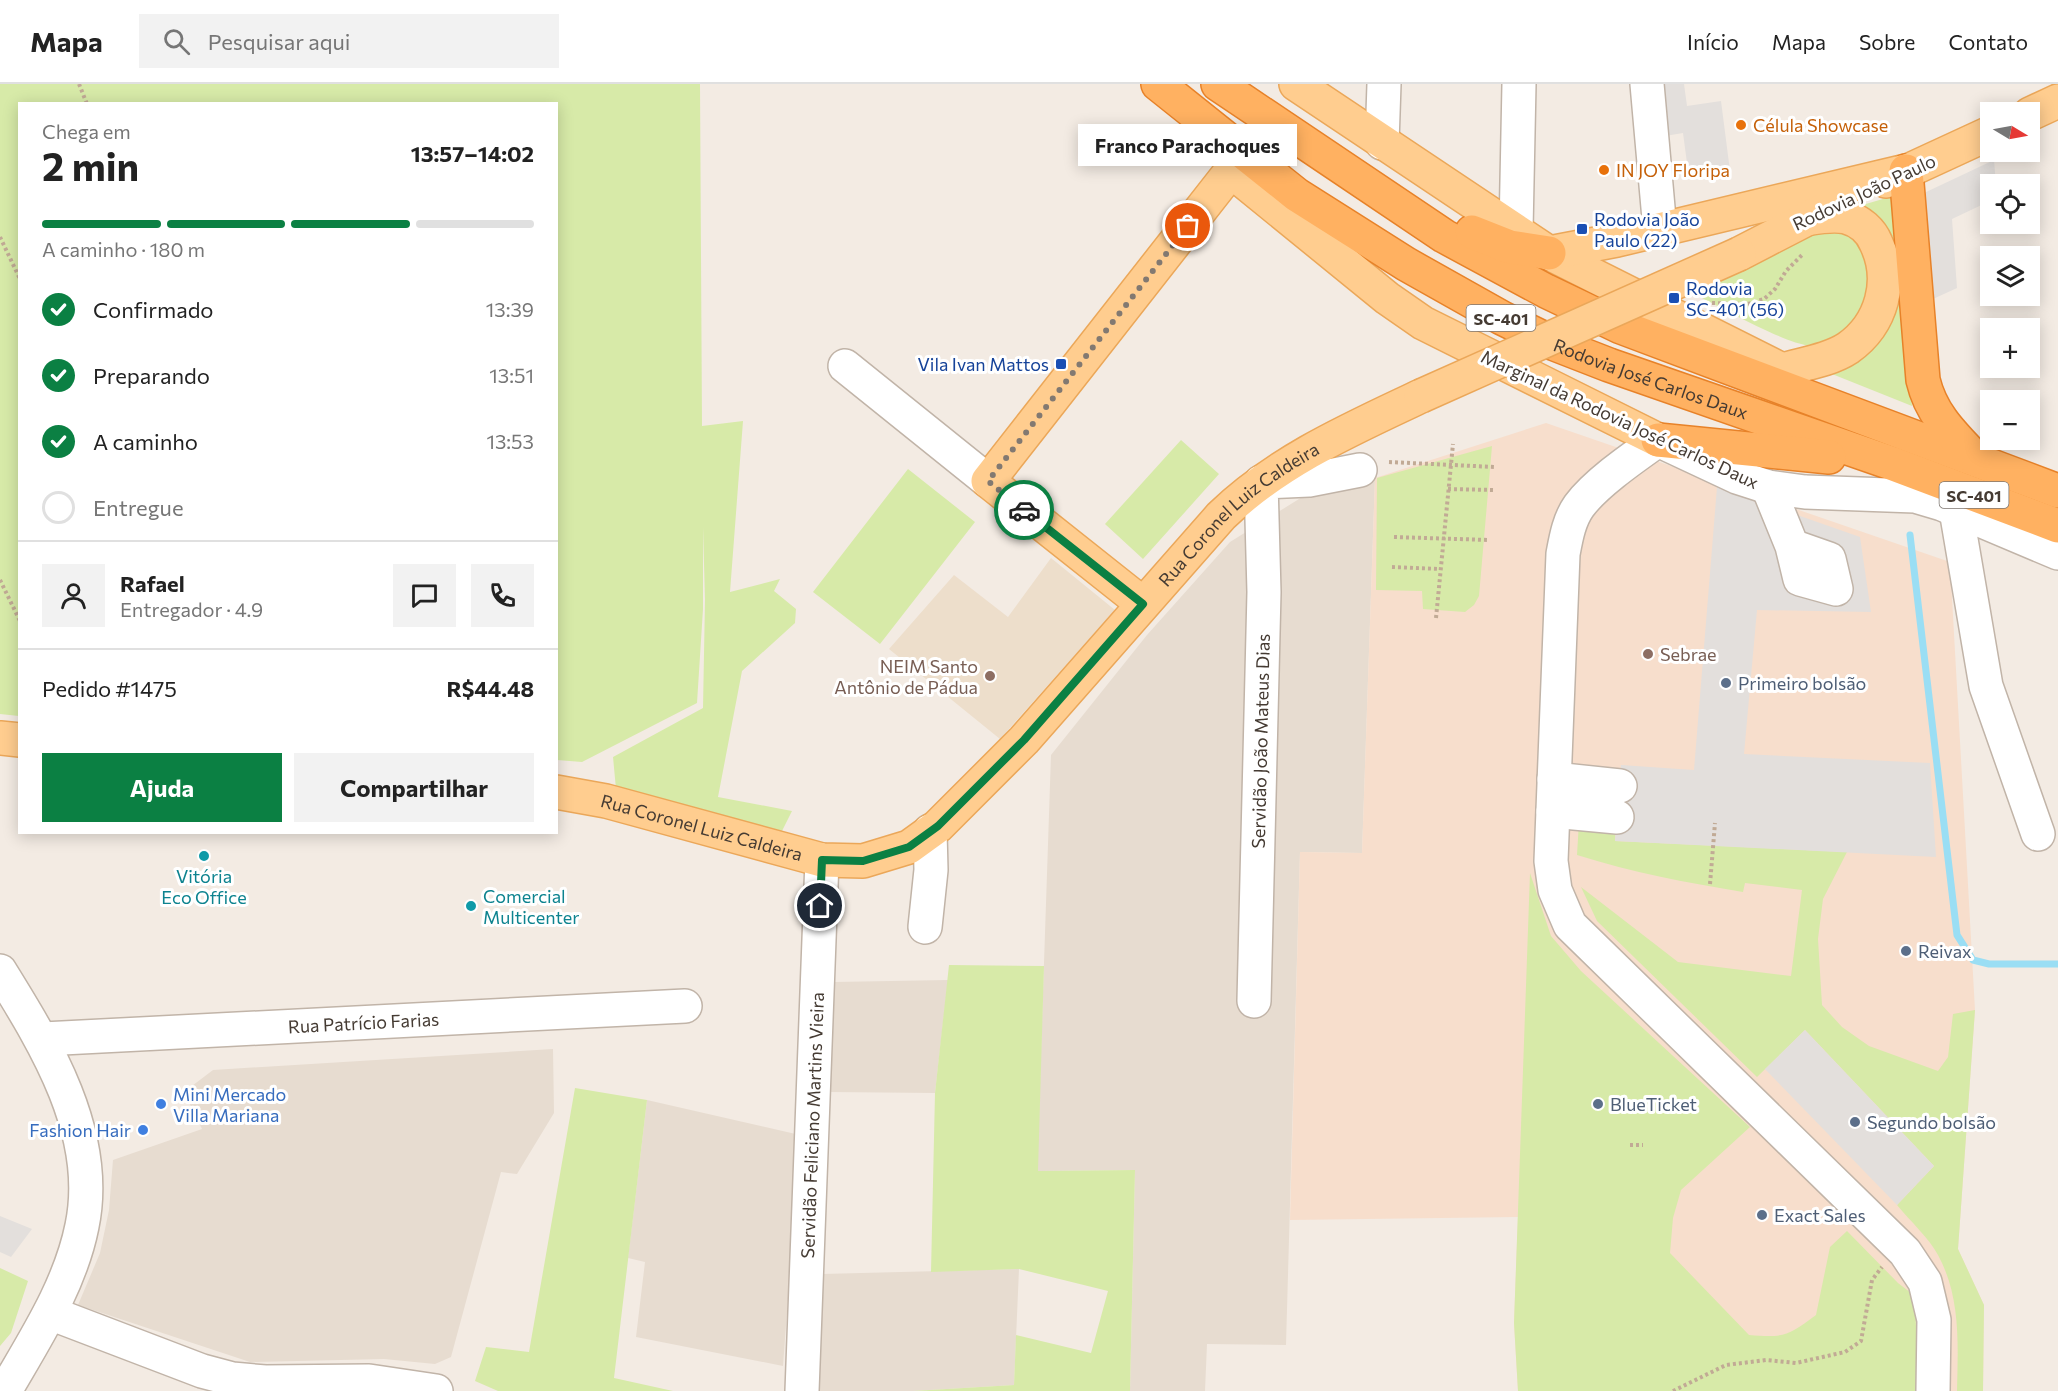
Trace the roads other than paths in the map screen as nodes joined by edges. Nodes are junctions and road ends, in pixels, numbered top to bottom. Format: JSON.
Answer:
{"nodes":[{"id":1,"x":1156,"y":84,"type":"edge"},
{"id":2,"x":1218,"y":84,"type":"edge"},
{"id":3,"x":1296,"y":84,"type":"edge"},
{"id":4,"x":1384,"y":84,"type":"edge"},
{"id":5,"x":1519,"y":84,"type":"edge"},
{"id":6,"x":1647,"y":84,"type":"edge"},
{"id":7,"x":2058,"y":101,"type":"edge"},
{"id":8,"x":2040,"y":109,"type":"edge"},
{"id":9,"x":1980,"y":138,"type":"edge"},
{"id":10,"x":1382,"y":143,"type":"junction"},
{"id":11,"x":1231,"y":171,"type":"junction"},
{"id":12,"x":1906,"y":171,"type":"junction"},
{"id":13,"x":1376,"y":192,"type":"junction"},
{"id":14,"x":1805,"y":219,"type":"junction"},
{"id":15,"x":1516,"y":230,"type":"junction"},
{"id":16,"x":1660,"y":230,"type":"junction"},
{"id":17,"x":1550,"y":253,"type":"junction"},
{"id":18,"x":845,"y":366,"type":"dead end"},
{"id":19,"x":1782,"y":370,"type":"junction"},
{"id":20,"x":1421,"y":396,"type":"joint"},
{"id":21,"x":1825,"y":404,"type":"junction"},
{"id":22,"x":1658,"y":440,"type":"junction"},
{"id":23,"x":1891,"y":464,"type":"junction"},
{"id":24,"x":1981,"y":464,"type":"junction"},
{"id":25,"x":1375,"y":466,"type":"road end"},
{"id":26,"x":988,"y":481,"type":"junction"},
{"id":27,"x":1261,"y":482,"type":"junction"},
{"id":28,"x":1768,"y":487,"type":"junction"},
{"id":29,"x":2058,"y":491,"type":"edge"},
{"id":30,"x":1956,"y":510,"type":"junction"},
{"id":31,"x":2058,"y":526,"type":"edge"},
{"id":32,"x":1792,"y":546,"type":"dead end"},
{"id":33,"x":2058,"y":553,"type":"edge"},
{"id":34,"x":1143,"y":604,"type":"junction"},
{"id":35,"x":0,"y":738,"type":"edge"},
{"id":36,"x":18,"y":740,"type":"edge"},
{"id":37,"x":558,"y":792,"type":"edge"},
{"id":38,"x":1554,"y":795,"type":"junction"},
{"id":39,"x":1618,"y":801,"type":"dead end"},
{"id":40,"x":930,"y":831,"type":"junction"},
{"id":41,"x":2038,"y":834,"type":"dead end"},
{"id":42,"x":822,"y":860,"type":"junction"},
{"id":43,"x":925,"y":927,"type":"dead end"},
{"id":44,"x":0,"y":971,"type":"edge"},
{"id":45,"x":1254,"y":1001,"type":"dead end"},
{"id":46,"x":686,"y":1006,"type":"dead end"},
{"id":47,"x":42,"y":1040,"type":"junction"},
{"id":48,"x":50,"y":1313,"type":"junction"},
{"id":49,"x":5,"y":1391,"type":"edge"},
{"id":50,"x":436,"y":1391,"type":"edge"},
{"id":51,"x":802,"y":1391,"type":"edge"},
{"id":52,"x":1933,"y":1391,"type":"edge"}],
"edges":[{"from":1,"to":11,"type":"highway"},
{"from":1,"to":23,"type":"highway","name":"Rodovia José Carlos Daux","number":"SC-401"},
{"from":2,"to":13,"type":"highway","name":"Rodovia José Carlos Daux","number":"SC-401"},
{"from":3,"to":10,"type":"main road"},
{"from":4,"to":10,"type":"street"},
{"from":5,"to":15,"type":"street"},
{"from":6,"to":16,"type":"street"},
{"from":7,"to":8,"type":"main road"},
{"from":9,"to":12,"type":"main road","name":"Rodovia João Paulo"},
{"from":10,"to":15,"type":"main road"},
{"from":11,"to":22,"type":"main road","name":"Marginal da Rodovia José Carlos Daux"},
{"from":11,"to":26,"type":"main road"},
{"from":12,"to":14,"type":"main road","name":"Rodovia João Paulo"},
{"from":12,"to":16,"type":"main road"},
{"from":12,"to":24,"type":"highway"},
{"from":13,"to":17,"type":"highway"},
{"from":13,"to":21,"type":"highway","name":"Rodovia José Carlos Daux","number":"SC-401"},
{"from":14,"to":19,"type":"main road"},
{"from":14,"to":20,"type":"main road","name":"Rodovia João Paulo","bridge":true},
{"from":15,"to":17,"type":"main road"},
{"from":16,"to":17,"type":"main road"},
{"from":17,"to":19,"type":"main road"},
{"from":18,"to":26,"type":"street"},
{"from":19,"to":21,"type":"highway"},
{"from":20,"to":27,"type":"main road","name":"Rua Coronel Luiz Caldeira"},
{"from":21,"to":24,"type":"highway","name":"Rodovia José Carlos Daux","number":"SC-401"},
{"from":22,"to":23,"type":"highway"},
{"from":22,"to":28,"type":"street","name":"Marginal da Rodovia José Carlos Daux"},
{"from":22,"to":38,"type":"street"},
{"from":23,"to":31,"type":"highway","name":"Rodovia José Carlos Daux","number":"SC-401"},
{"from":24,"to":29,"type":"highway","name":"Rodovia José Carlos Daux","number":"SC-401"},
{"from":25,"to":27,"type":"street"},
{"from":26,"to":34,"type":"main road"},
{"from":27,"to":34,"type":"main road","name":"Rua Coronel Luiz Caldeira"},
{"from":27,"to":45,"type":"street","name":"Servidão João Mateus Dias"},
{"from":28,"to":30,"type":"street","name":"Marginal da Rodovia José Carlos Daux"},
{"from":28,"to":32,"type":"street"},
{"from":30,"to":33,"type":"street","name":"Marginal da Rodovia José Carlos Daux"},
{"from":30,"to":41,"type":"street"},
{"from":34,"to":40,"type":"main road","name":"Rua Coronel Luiz Caldeira"},
{"from":35,"to":36,"type":"main road"},
{"from":37,"to":42,"type":"main road","name":"Rua Coronel Luiz Caldeira"},
{"from":38,"to":39,"type":"street"},
{"from":38,"to":52,"type":"street"},
{"from":40,"to":42,"type":"main road","name":"Rua Coronel Luiz Caldeira"},
{"from":40,"to":43,"type":"street"},
{"from":42,"to":51,"type":"street","name":"Servidão Feliciano Martins Vieira"},
{"from":44,"to":47,"type":"street"},
{"from":46,"to":47,"type":"street","name":"Rua Patrício Farias"},
{"from":47,"to":48,"type":"street"},
{"from":48,"to":49,"type":"street"},
{"from":48,"to":50,"type":"street"}]}
